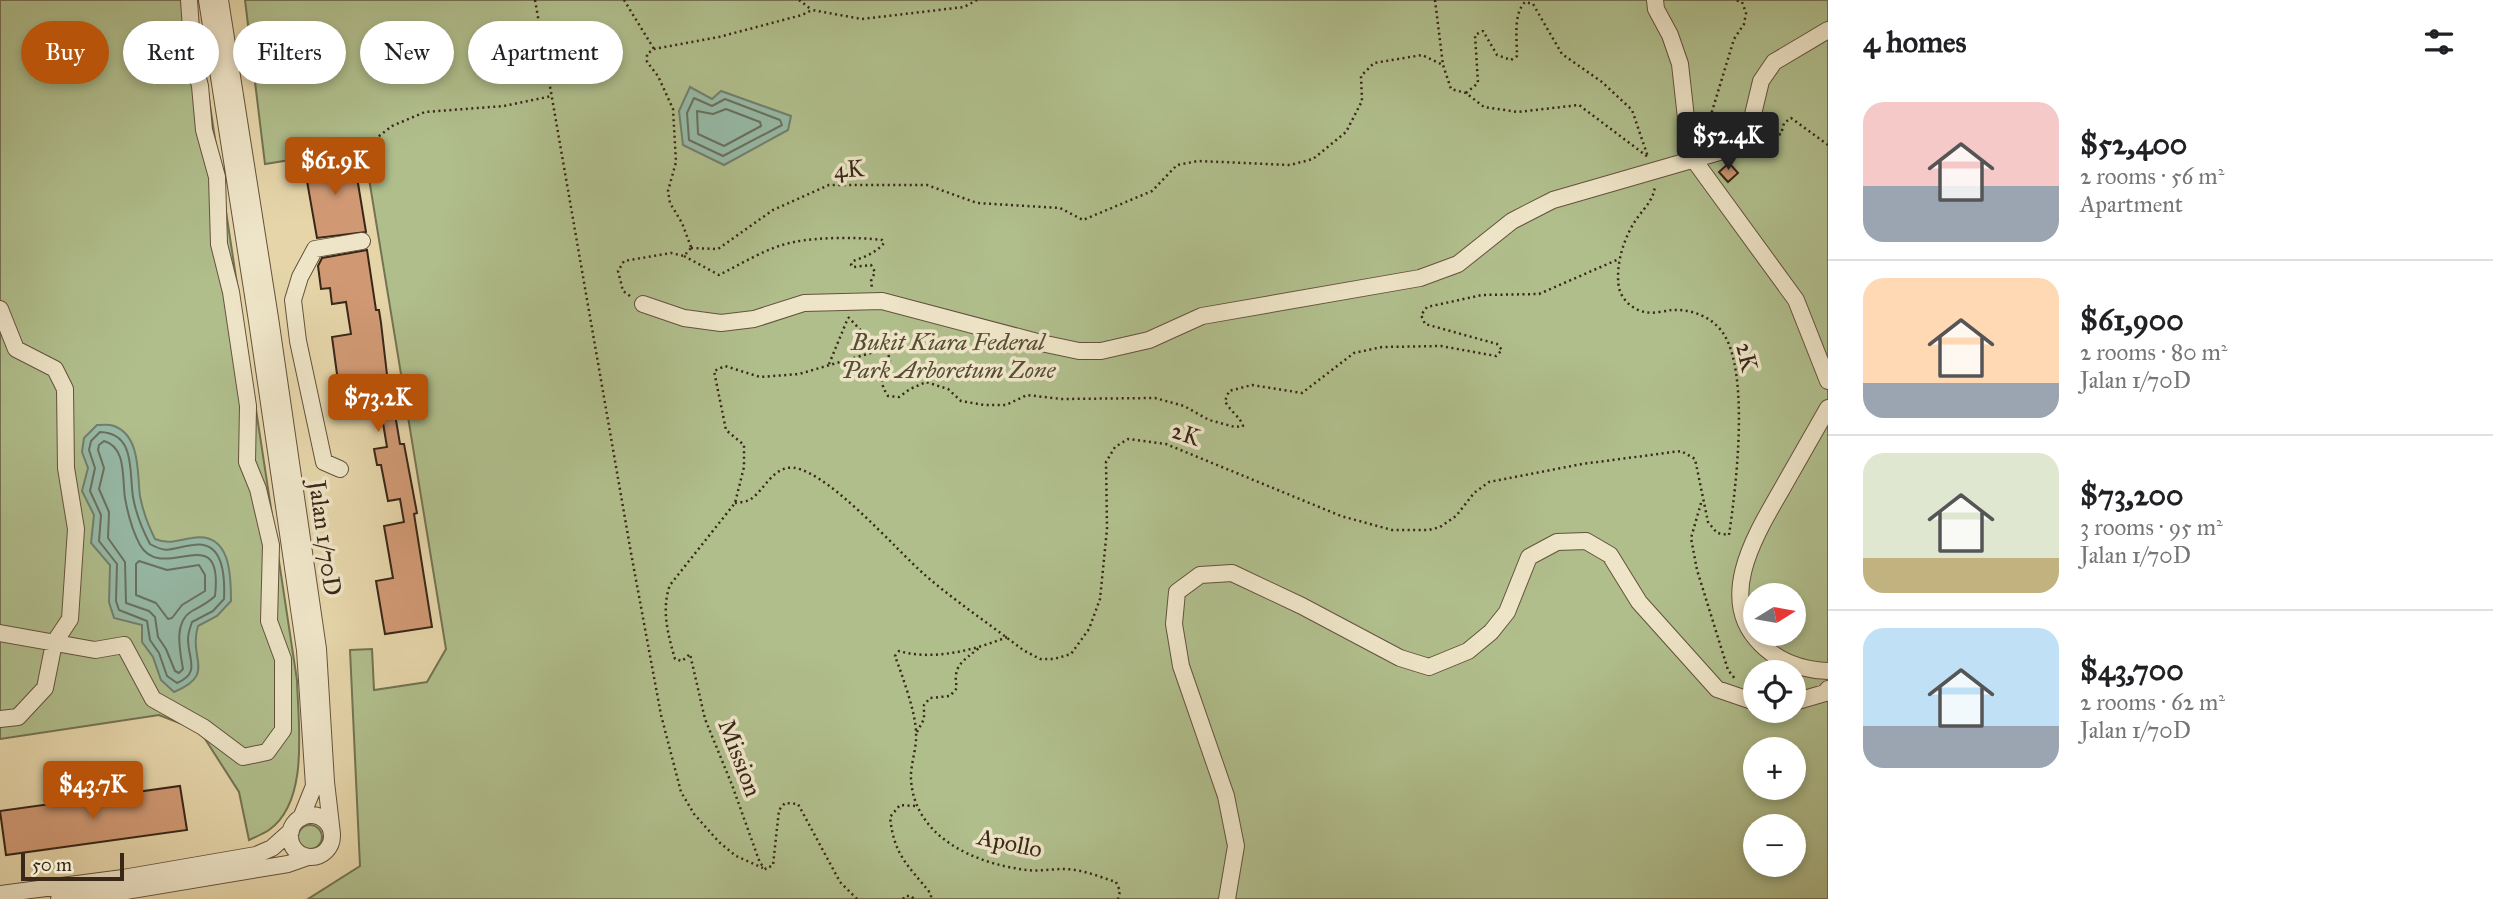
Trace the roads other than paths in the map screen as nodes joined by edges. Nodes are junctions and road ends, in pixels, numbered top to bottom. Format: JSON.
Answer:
{"nodes":[{"id":1,"x":189,"y":0,"type":"edge"},
{"id":2,"x":207,"y":0,"type":"edge"},
{"id":3,"x":220,"y":0,"type":"edge"},
{"id":4,"x":1654,"y":0,"type":"edge"},
{"id":5,"x":1828,"y":30,"type":"edge"},
{"id":6,"x":1694,"y":160,"type":"junction"},
{"id":7,"x":362,"y":241,"type":"dead end"},
{"id":8,"x":293,"y":300,"type":"junction"},
{"id":9,"x":643,"y":304,"type":"road end"},
{"id":10,"x":0,"y":309,"type":"edge"},
{"id":11,"x":264,"y":320,"type":"junction"},
{"id":12,"x":1828,"y":381,"type":"edge"},
{"id":13,"x":1828,"y":408,"type":"edge"},
{"id":14,"x":340,"y":469,"type":"dead end"},
{"id":15,"x":0,"y":633,"type":"edge"},
{"id":16,"x":54,"y":643,"type":"junction"},
{"id":17,"x":1828,"y":671,"type":"edge"},
{"id":18,"x":1828,"y":689,"type":"edge"},
{"id":19,"x":1743,"y":698,"type":"edge"},
{"id":20,"x":1806,"y":699,"type":"edge"},
{"id":21,"x":0,"y":719,"type":"edge"},
{"id":22,"x":301,"y":818,"type":"junction"},
{"id":23,"x":291,"y":831,"type":"junction"},
{"id":24,"x":332,"y":834,"type":"junction"},
{"id":25,"x":308,"y":857,"type":"junction"},
{"id":26,"x":0,"y":894,"type":"edge"},
{"id":27,"x":59,"y":899,"type":"edge"},
{"id":28,"x":1227,"y":899,"type":"edge"}],
"edges":[{"from":1,"to":16,"type":"street"},
{"from":2,"to":11,"type":"street","name":"Jalan 1/70D"},
{"from":3,"to":11,"type":"street","name":"Jalan 1/70D"},
{"from":4,"to":6,"type":"street"},
{"from":5,"to":6,"type":"street"},
{"from":6,"to":9,"type":"street"},
{"from":6,"to":12,"type":"street"},
{"from":7,"to":8,"type":"street"},
{"from":8,"to":11,"type":"street"},
{"from":8,"to":14,"type":"street"},
{"from":10,"to":16,"type":"street"},
{"from":11,"to":22,"type":"street","name":"Jalan 1/70D"},
{"from":11,"to":24,"type":"street","name":"Jalan 1/70D"},
{"from":13,"to":17,"type":"street"},
{"from":15,"to":16,"type":"street"},
{"from":16,"to":21,"type":"street"},
{"from":18,"to":20,"type":"street"},
{"from":19,"to":28,"type":"street"},
{"from":22,"to":23,"type":"street"},
{"from":22,"to":24,"type":"street"},
{"from":23,"to":25,"type":"street"},
{"from":23,"to":26,"type":"street"},
{"from":24,"to":25,"type":"street"},
{"from":25,"to":27,"type":"street"}]}
